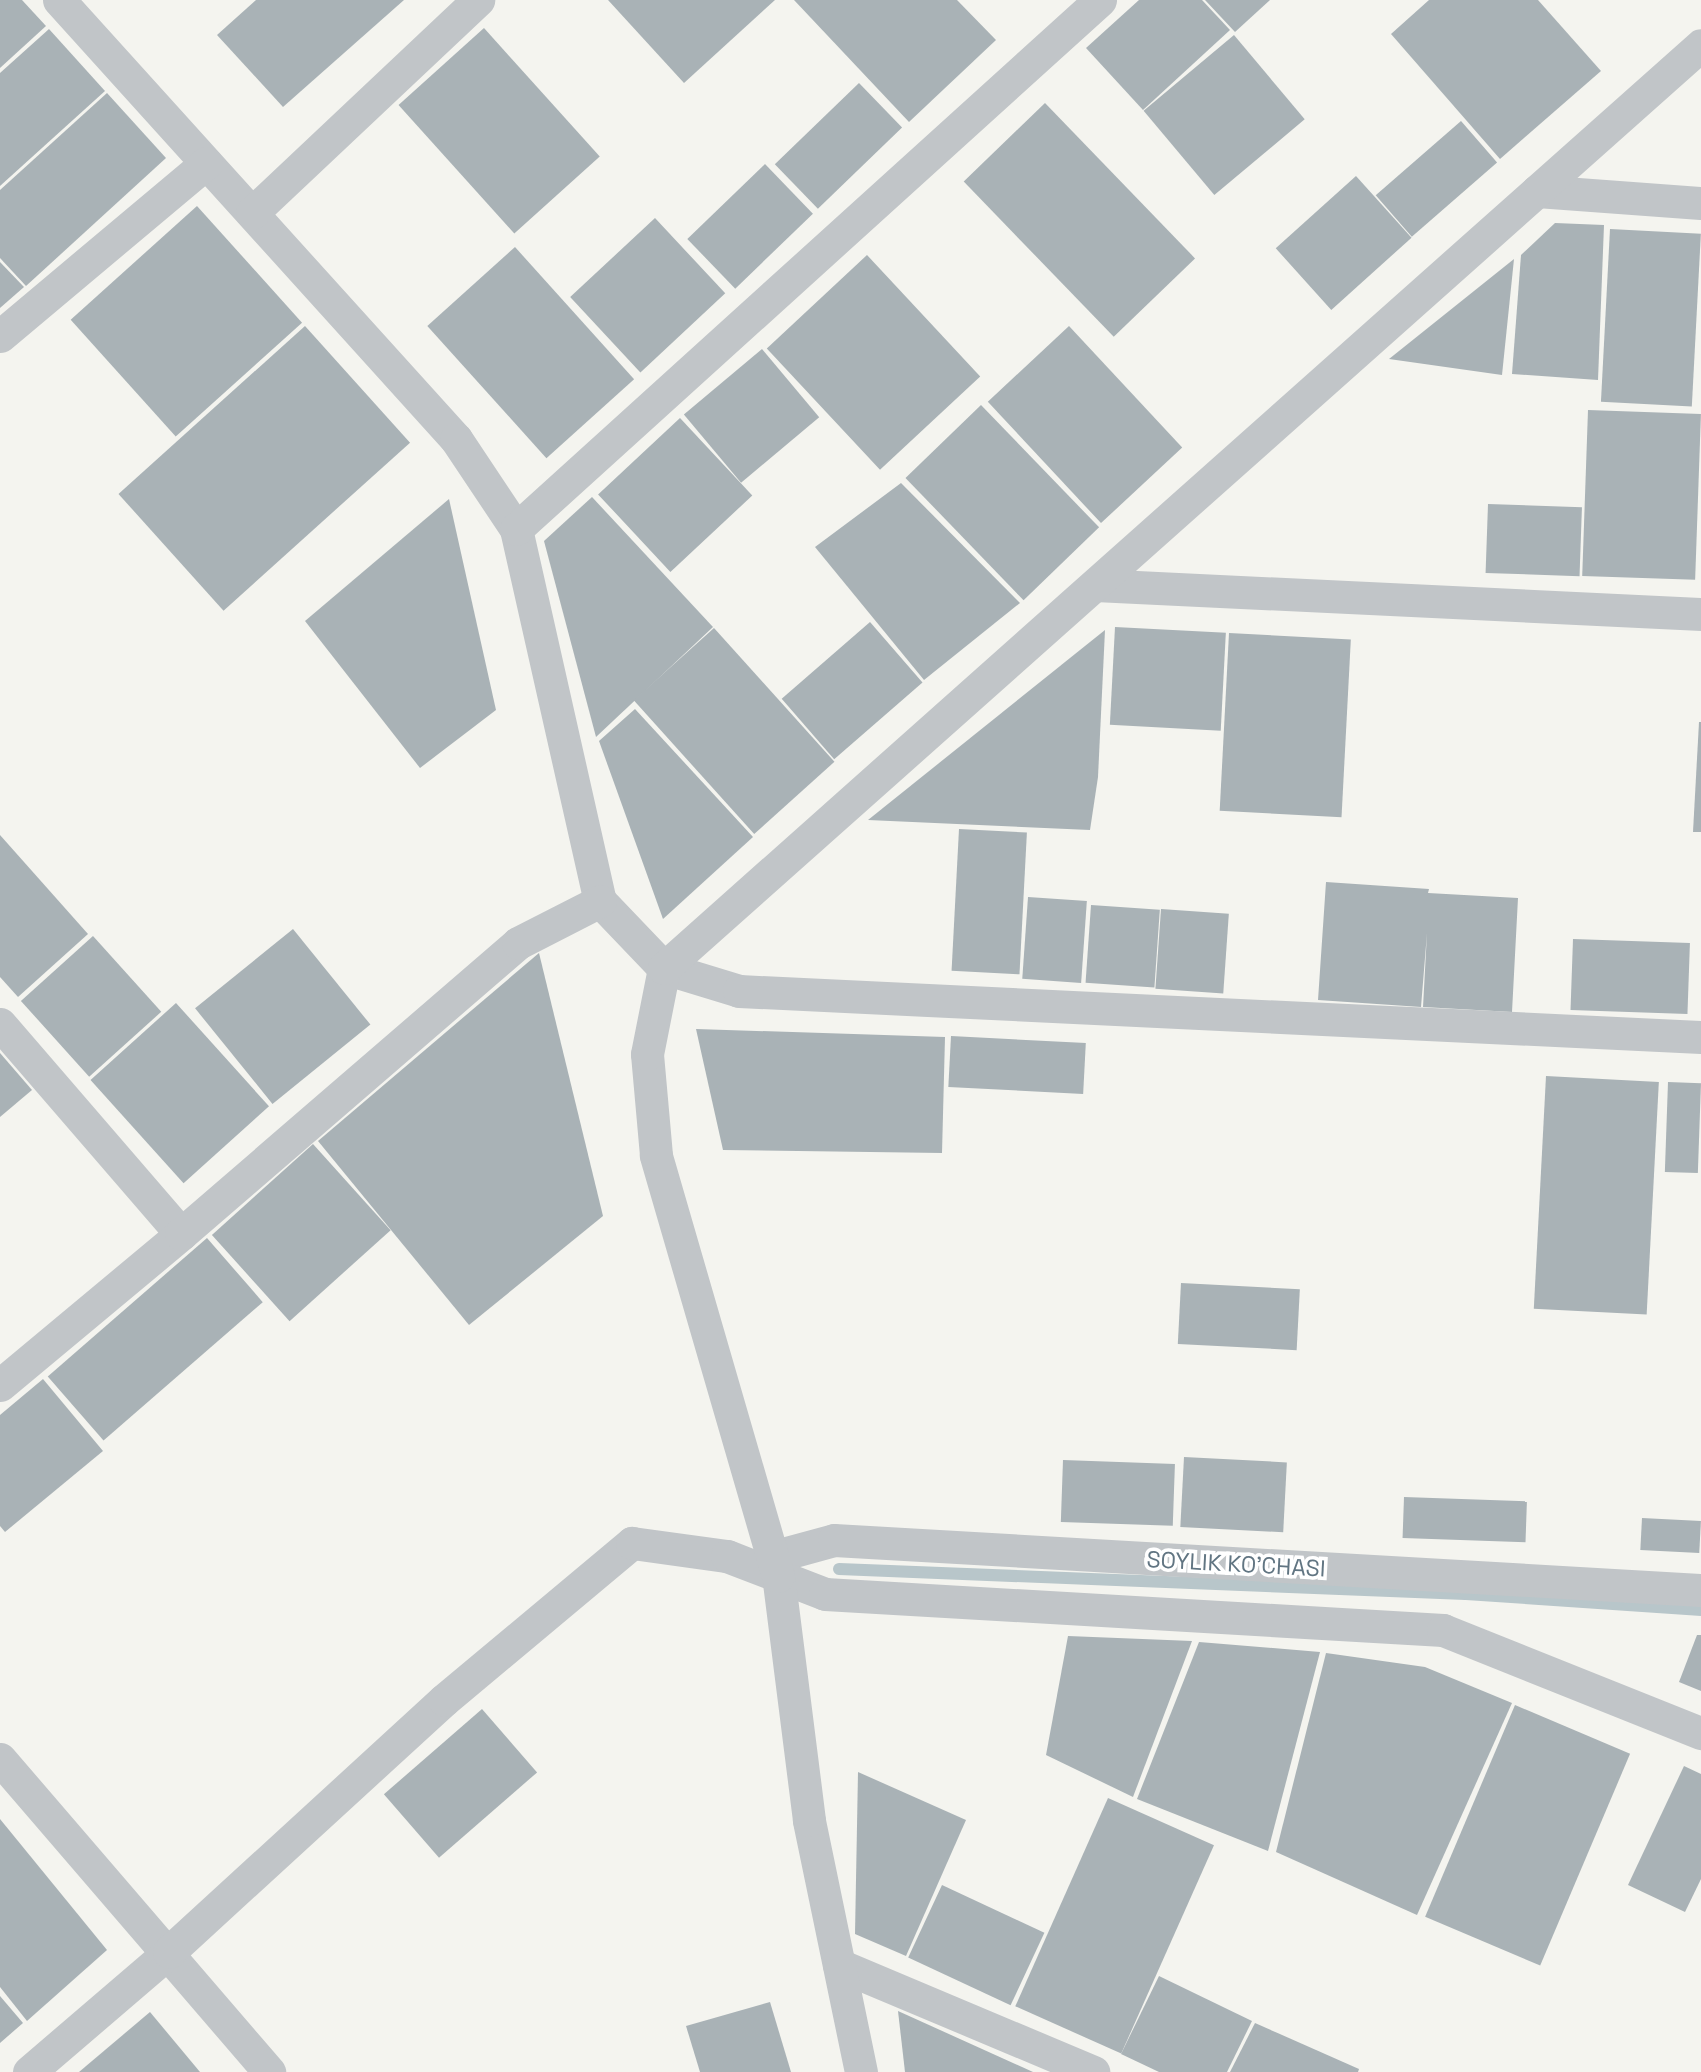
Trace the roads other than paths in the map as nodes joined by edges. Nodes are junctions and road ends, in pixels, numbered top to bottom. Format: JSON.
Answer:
{"nodes":[{"id":1,"x":59,"y":0,"type":"edge"},
{"id":2,"x":478,"y":0,"type":"edge"},
{"id":3,"x":1100,"y":0,"type":"edge"},
{"id":4,"x":1701,"y":45,"type":"edge"},
{"id":5,"x":206,"y":163,"type":"junction"},
{"id":6,"x":1537,"y":191,"type":"junction"},
{"id":7,"x":1701,"y":203,"type":"edge"},
{"id":8,"x":252,"y":213,"type":"junction"},
{"id":9,"x":0,"y":336,"type":"edge"},
{"id":10,"x":516,"y":529,"type":"junction"},
{"id":11,"x":1095,"y":585,"type":"junction"},
{"id":12,"x":1701,"y":614,"type":"edge"},
{"id":13,"x":600,"y":901,"type":"junction"},
{"id":14,"x":664,"y":968,"type":"junction"},
{"id":15,"x":0,"y":1024,"type":"edge"},
{"id":16,"x":1701,"y":1037,"type":"edge"},
{"id":17,"x":181,"y":1234,"type":"junction"},
{"id":18,"x":0,"y":1385,"type":"edge"},
{"id":19,"x":775,"y":1566,"type":"junction"},
{"id":20,"x":1446,"y":1577,"type":"junction"},
{"id":21,"x":1701,"y":1590,"type":"edge"},
{"id":22,"x":1443,"y":1630,"type":"junction"},
{"id":23,"x":1701,"y":1733,"type":"edge"},
{"id":24,"x":0,"y":1759,"type":"edge"},
{"id":25,"x":169,"y":1952,"type":"junction"},
{"id":26,"x":839,"y":1965,"type":"junction"},
{"id":27,"x":29,"y":2072,"type":"edge"},
{"id":28,"x":269,"y":2072,"type":"edge"},
{"id":29,"x":861,"y":2072,"type":"edge"},
{"id":30,"x":1093,"y":2072,"type":"edge"}],
"edges":[{"from":1,"to":5,"type":"street"},
{"from":2,"to":8,"type":"street"},
{"from":3,"to":10,"type":"street"},
{"from":4,"to":6,"type":"street"},
{"from":5,"to":8,"type":"street"},
{"from":5,"to":9,"type":"street"},
{"from":6,"to":7,"type":"street"},
{"from":6,"to":11,"type":"street"},
{"from":8,"to":10,"type":"street"},
{"from":10,"to":13,"type":"street"},
{"from":11,"to":12,"type":"street"},
{"from":11,"to":14,"type":"street"},
{"from":13,"to":14,"type":"street"},
{"from":13,"to":17,"type":"street"},
{"from":14,"to":16,"type":"street"},
{"from":14,"to":19,"type":"street"},
{"from":15,"to":17,"type":"street"},
{"from":17,"to":18,"type":"street"},
{"from":19,"to":20,"type":"street","name":"SOYLIK KO'CHASI"},
{"from":19,"to":22,"type":"street"},
{"from":19,"to":25,"type":"street"},
{"from":19,"to":26,"type":"street"},
{"from":20,"to":21,"type":"street","name":"SOYLIK KO'CHASI"},
{"from":20,"to":22,"type":"street"},
{"from":22,"to":23,"type":"street"},
{"from":24,"to":25,"type":"street"},
{"from":25,"to":27,"type":"street"},
{"from":25,"to":28,"type":"street"},
{"from":26,"to":29,"type":"street"},
{"from":26,"to":30,"type":"street"}]}
